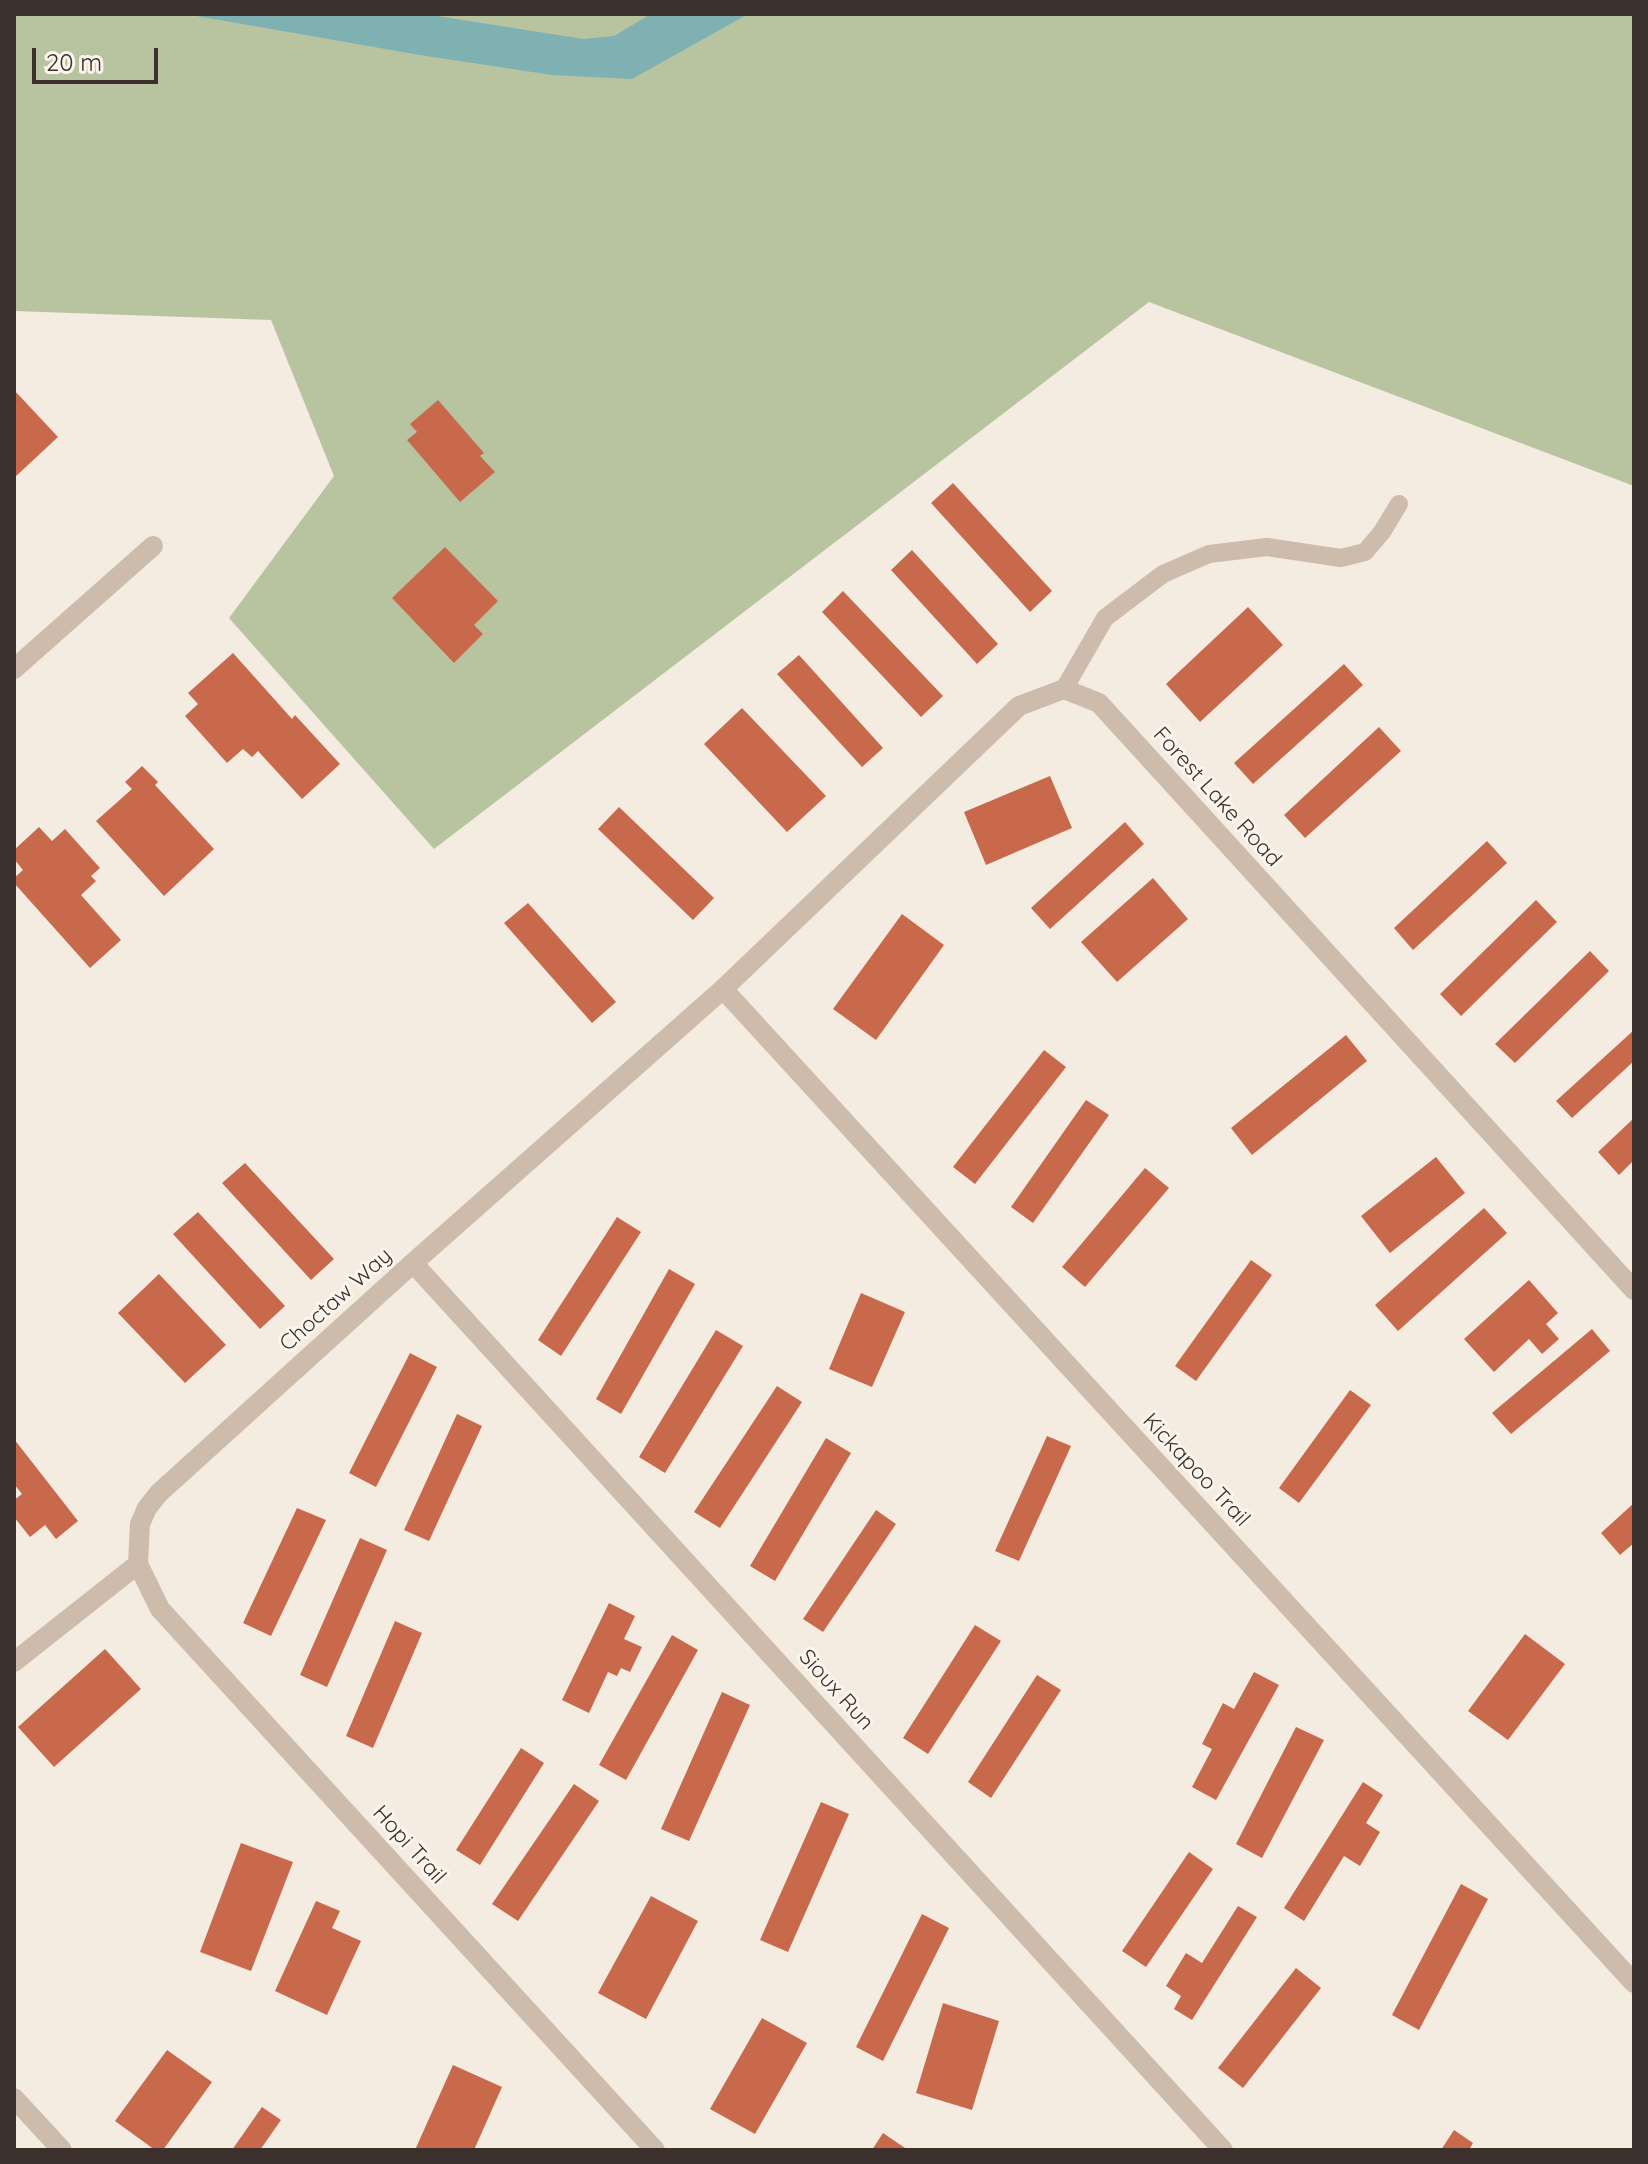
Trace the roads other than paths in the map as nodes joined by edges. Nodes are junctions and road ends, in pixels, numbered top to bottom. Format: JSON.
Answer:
{"nodes":[{"id":1,"x":1399,"y":504,"type":"dead end"},
{"id":2,"x":153,"y":546,"type":"dead end"},
{"id":3,"x":14,"y":669,"type":"edge"},
{"id":4,"x":1064,"y":689,"type":"junction"},
{"id":5,"x":723,"y":989,"type":"junction"},
{"id":6,"x":413,"y":1263,"type":"junction"},
{"id":7,"x":1634,"y":1290,"type":"edge"},
{"id":8,"x":138,"y":1564,"type":"junction"},
{"id":9,"x":14,"y":1662,"type":"edge"},
{"id":10,"x":1634,"y":1983,"type":"edge"},
{"id":11,"x":14,"y":2098,"type":"edge"},
{"id":12,"x":62,"y":2150,"type":"edge"},
{"id":13,"x":655,"y":2150,"type":"edge"},
{"id":14,"x":1223,"y":2150,"type":"edge"}],
"edges":[{"from":1,"to":4,"type":"lane"},
{"from":2,"to":3,"type":"street"},
{"from":4,"to":5,"type":"street"},
{"from":4,"to":7,"type":"street","name":"Forest Lake Road"},
{"from":5,"to":6,"type":"street","name":"Choctaw Way"},
{"from":5,"to":10,"type":"street","name":"Kickapoo Trail"},
{"from":6,"to":8,"type":"street","name":"Choctaw Way"},
{"from":6,"to":14,"type":"street","name":"Sioux Run"},
{"from":8,"to":9,"type":"street"},
{"from":8,"to":13,"type":"street","name":"Hopi Trail"},
{"from":11,"to":12,"type":"street"}]}
